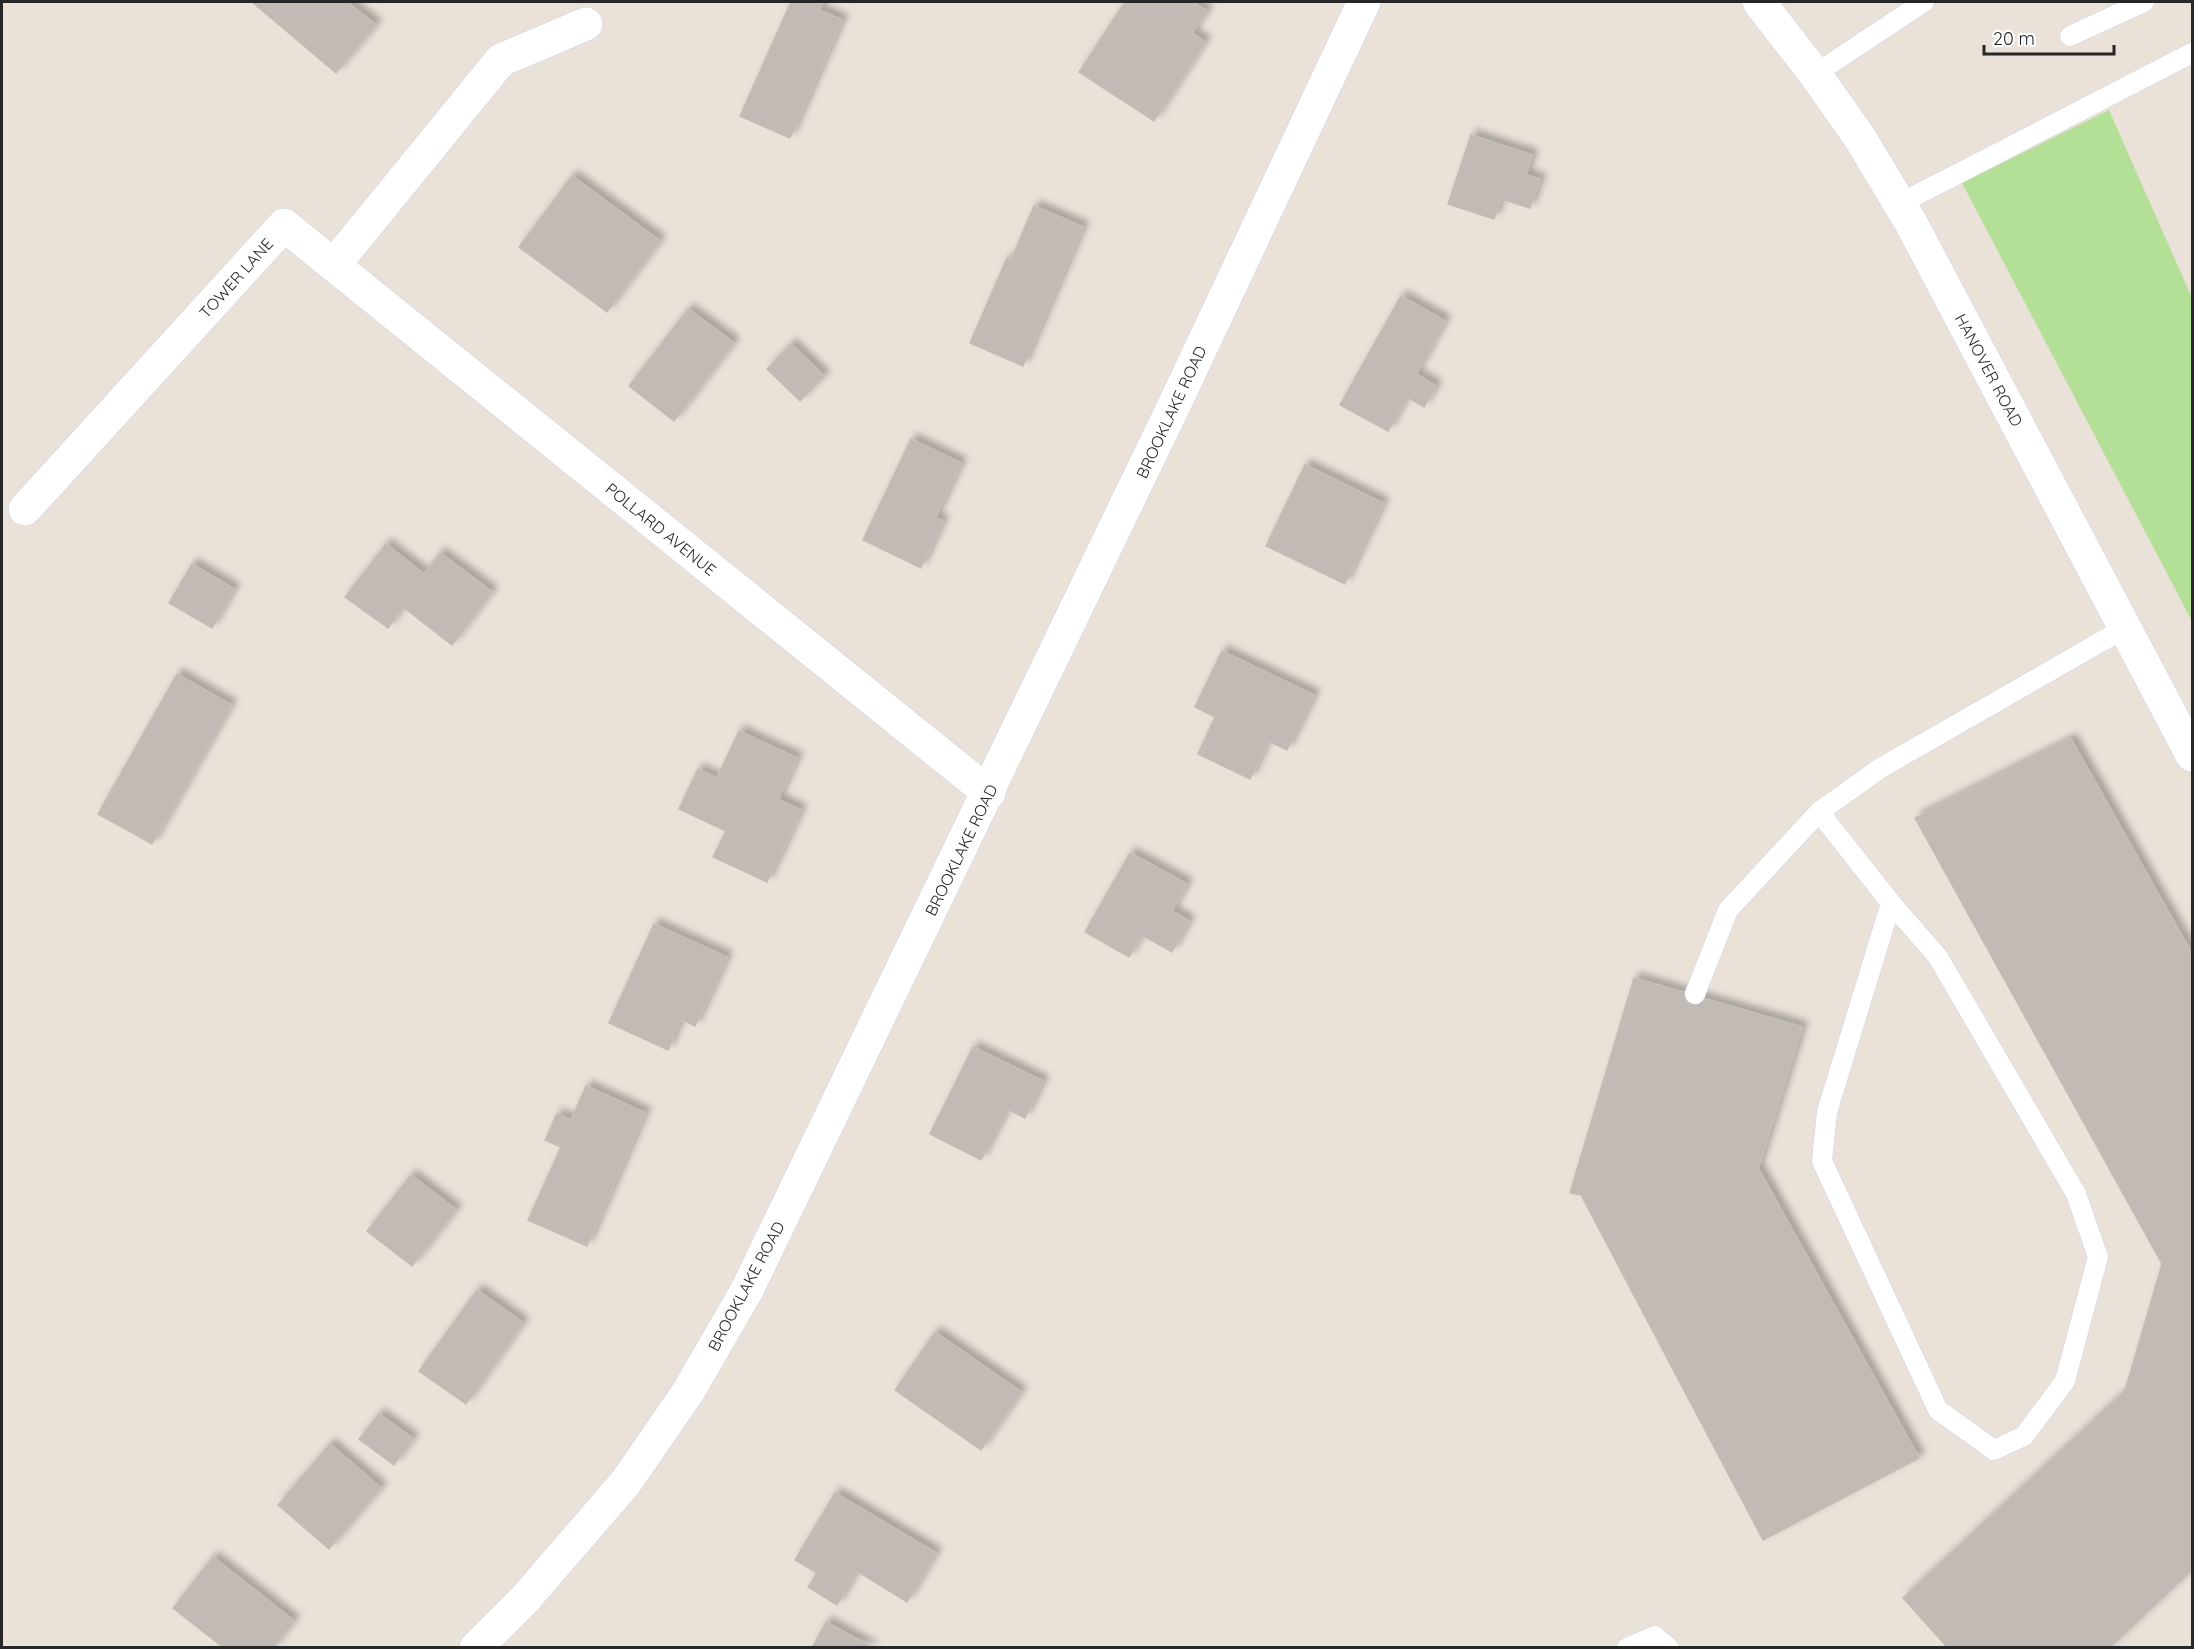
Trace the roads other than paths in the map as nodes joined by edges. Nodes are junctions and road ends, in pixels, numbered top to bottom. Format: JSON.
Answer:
{"nodes":[{"id":1,"x":1364,"y":2,"type":"edge"},
{"id":2,"x":1759,"y":2,"type":"edge"},
{"id":3,"x":1924,"y":2,"type":"edge"},
{"id":4,"x":2144,"y":2,"type":"edge"},
{"id":5,"x":586,"y":24,"type":"dead end"},
{"id":6,"x":2070,"y":36,"type":"dead end"},
{"id":7,"x":2193,"y":53,"type":"edge"},
{"id":8,"x":1815,"y":74,"type":"junction"},
{"id":9,"x":1899,"y":204,"type":"junction"},
{"id":10,"x":334,"y":265,"type":"junction"},
{"id":11,"x":25,"y":509,"type":"dead end"},
{"id":12,"x":2125,"y":628,"type":"junction"},
{"id":13,"x":2193,"y":756,"type":"edge"},
{"id":14,"x":989,"y":793,"type":"junction"},
{"id":15,"x":1819,"y":812,"type":"junction"},
{"id":16,"x":1891,"y":903,"type":"junction"},
{"id":17,"x":1695,"y":994,"type":"dead end"},
{"id":18,"x":476,"y":1647,"type":"edge"},
{"id":19,"x":1626,"y":1647,"type":"edge"},
{"id":20,"x":1670,"y":1647,"type":"edge"}],
"edges":[{"from":1,"to":14,"type":"street","name":"BROOKLAKE ROAD"},
{"from":2,"to":8,"type":"street","name":"HANOVER ROAD"},
{"from":3,"to":8,"type":"lane"},
{"from":4,"to":6,"type":"lane"},
{"from":5,"to":10,"type":"street"},
{"from":7,"to":9,"type":"lane"},
{"from":8,"to":9,"type":"street","name":"HANOVER ROAD"},
{"from":9,"to":12,"type":"street","name":"HANOVER ROAD"},
{"from":10,"to":11,"type":"street","name":"TOWER LANE"},
{"from":10,"to":14,"type":"street","name":"POLLARD AVENUE"},
{"from":12,"to":13,"type":"street","name":"HANOVER ROAD"},
{"from":12,"to":15,"type":"lane"},
{"from":14,"to":18,"type":"street","name":"BROOKLAKE ROAD"},
{"from":15,"to":16,"type":"lane"},
{"from":15,"to":17,"type":"lane"},
{"from":16,"to":16,"type":"lane"},
{"from":19,"to":20,"type":"lane"}]}
